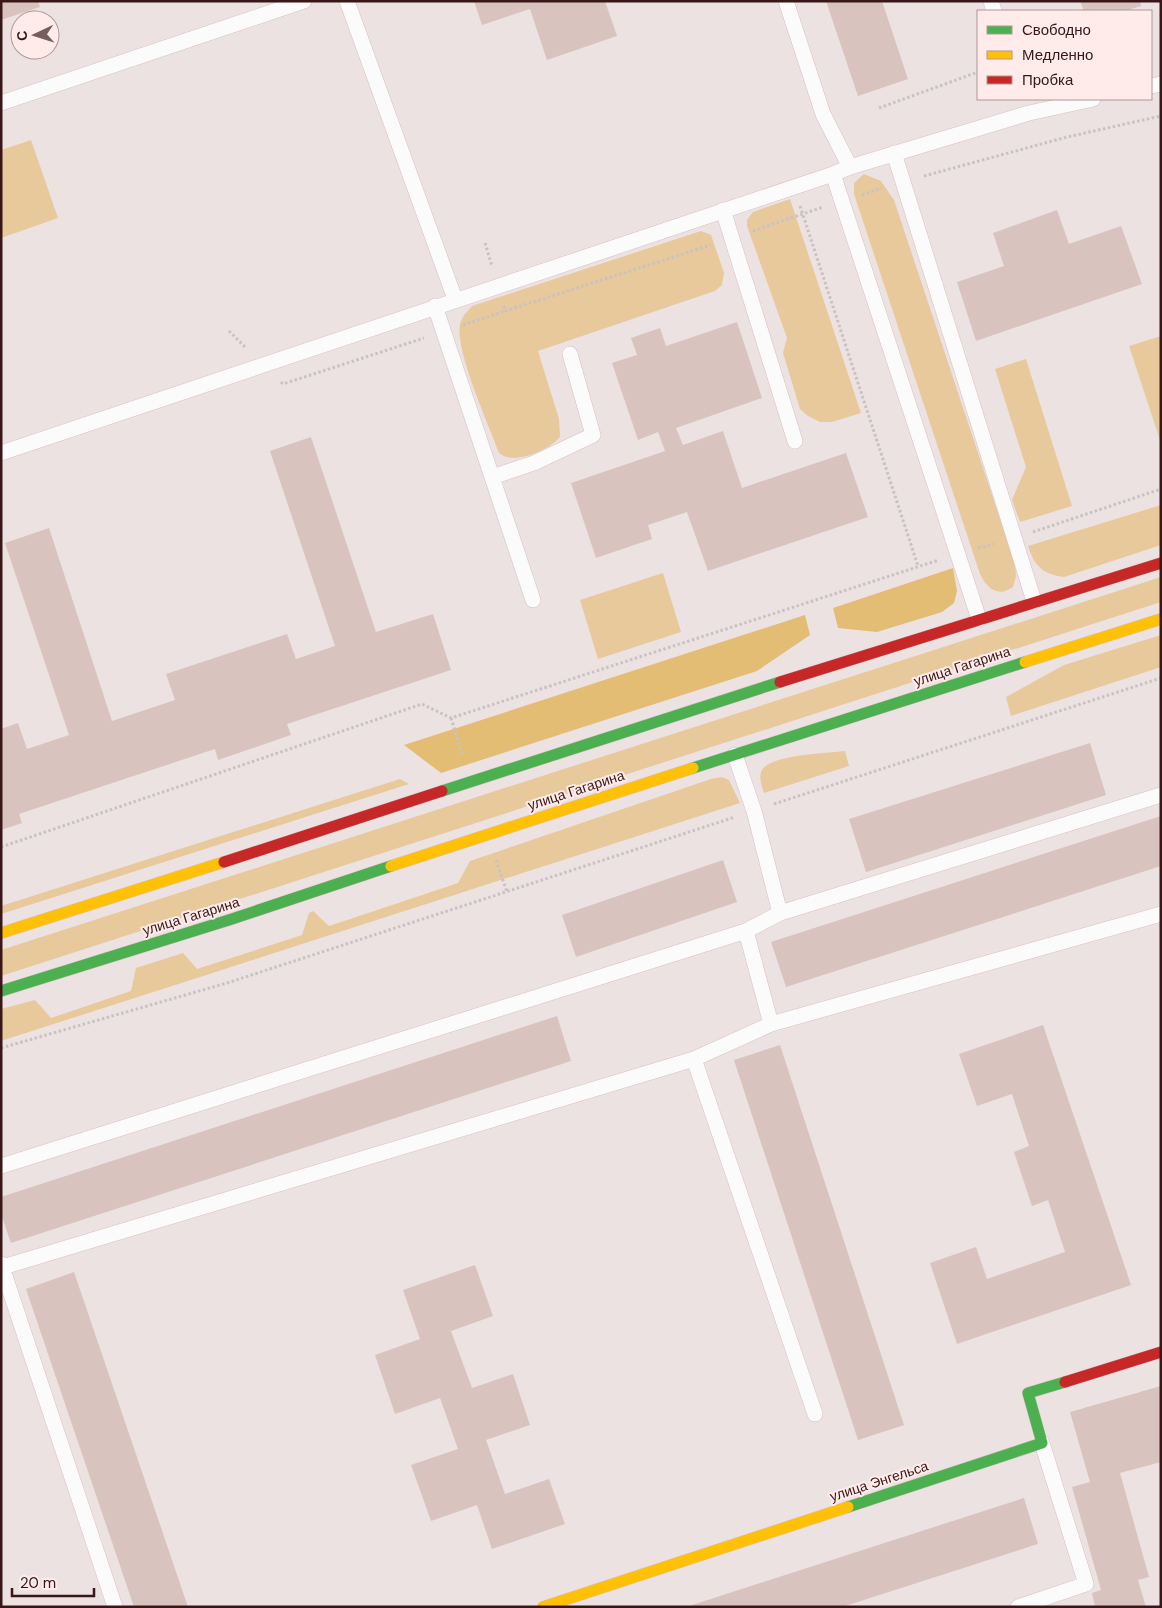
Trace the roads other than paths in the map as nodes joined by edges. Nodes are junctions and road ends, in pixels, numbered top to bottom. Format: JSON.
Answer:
{"nodes":[{"id":1,"x":304,"y":1,"type":"edge"},
{"id":2,"x":347,"y":1,"type":"edge"},
{"id":3,"x":786,"y":1,"type":"edge"},
{"id":4,"x":1083,"y":100,"type":"edge"},
{"id":5,"x":1,"y":102,"type":"edge"},
{"id":6,"x":1026,"y":106,"type":"edge"},
{"id":7,"x":894,"y":153,"type":"junction"},
{"id":8,"x":850,"y":167,"type":"junction"},
{"id":9,"x":833,"y":174,"type":"junction"},
{"id":10,"x":723,"y":210,"type":"junction"},
{"id":11,"x":455,"y":299,"type":"junction"},
{"id":12,"x":435,"y":306,"type":"junction"},
{"id":13,"x":570,"y":354,"type":"dead end"},
{"id":14,"x":795,"y":441,"type":"dead end"},
{"id":15,"x":1,"y":453,"type":"edge"},
{"id":16,"x":492,"y":477,"type":"junction"},
{"id":17,"x":1161,"y":563,"type":"edge"},
{"id":18,"x":533,"y":600,"type":"dead end"},
{"id":19,"x":1034,"y":601,"type":"junction"},
{"id":20,"x":1161,"y":619,"type":"edge"},
{"id":21,"x":979,"y":620,"type":"junction"},
{"id":22,"x":735,"y":755,"type":"junction"},
{"id":23,"x":1161,"y":795,"type":"edge"},
{"id":24,"x":780,"y":912,"type":"junction"},
{"id":25,"x":1161,"y":914,"type":"edge"},
{"id":26,"x":746,"y":931,"type":"junction"},
{"id":27,"x":1,"y":933,"type":"edge"},
{"id":28,"x":1,"y":991,"type":"edge"},
{"id":29,"x":771,"y":1024,"type":"junction"},
{"id":30,"x":694,"y":1059,"type":"junction"},
{"id":31,"x":1,"y":1166,"type":"edge"},
{"id":32,"x":2,"y":1266,"type":"edge"},
{"id":33,"x":1161,"y":1352,"type":"edge"},
{"id":34,"x":816,"y":1414,"type":"dead end"},
{"id":35,"x":1042,"y":1443,"type":"junction"},
{"id":36,"x":115,"y":1607,"type":"edge"},
{"id":37,"x":543,"y":1607,"type":"edge"},
{"id":38,"x":1018,"y":1607,"type":"edge"}],
"edges":[{"from":1,"to":5,"type":"lane"},
{"from":2,"to":11,"type":"lane"},
{"from":3,"to":8,"type":"lane"},
{"from":4,"to":6,"type":"lane"},
{"from":6,"to":7,"type":"lane"},
{"from":7,"to":8,"type":"lane"},
{"from":7,"to":19,"type":"lane"},
{"from":8,"to":9,"type":"lane"},
{"from":9,"to":10,"type":"lane"},
{"from":9,"to":21,"type":"lane"},
{"from":10,"to":11,"type":"lane"},
{"from":10,"to":14,"type":"lane"},
{"from":11,"to":12,"type":"lane"},
{"from":12,"to":15,"type":"lane"},
{"from":12,"to":16,"type":"lane"},
{"from":13,"to":16,"type":"lane"},
{"from":16,"to":18,"type":"lane"},
{"from":17,"to":19,"type":"main road"},
{"from":19,"to":21,"type":"main road"},
{"from":20,"to":22,"type":"main road","name":"улица Гагарина"},
{"from":21,"to":27,"type":"main road"},
{"from":22,"to":24,"type":"lane"},
{"from":22,"to":28,"type":"main road","name":"улица Гагарина"},
{"from":23,"to":24,"type":"lane"},
{"from":24,"to":26,"type":"lane"},
{"from":25,"to":29,"type":"lane"},
{"from":26,"to":29,"type":"lane"},
{"from":26,"to":31,"type":"lane"},
{"from":29,"to":30,"type":"lane"},
{"from":30,"to":32,"type":"lane"},
{"from":30,"to":34,"type":"lane"},
{"from":32,"to":36,"type":"lane"},
{"from":33,"to":35,"type":"main road"},
{"from":35,"to":37,"type":"main road","name":"улица Энгельса"},
{"from":35,"to":38,"type":"lane"}]}
